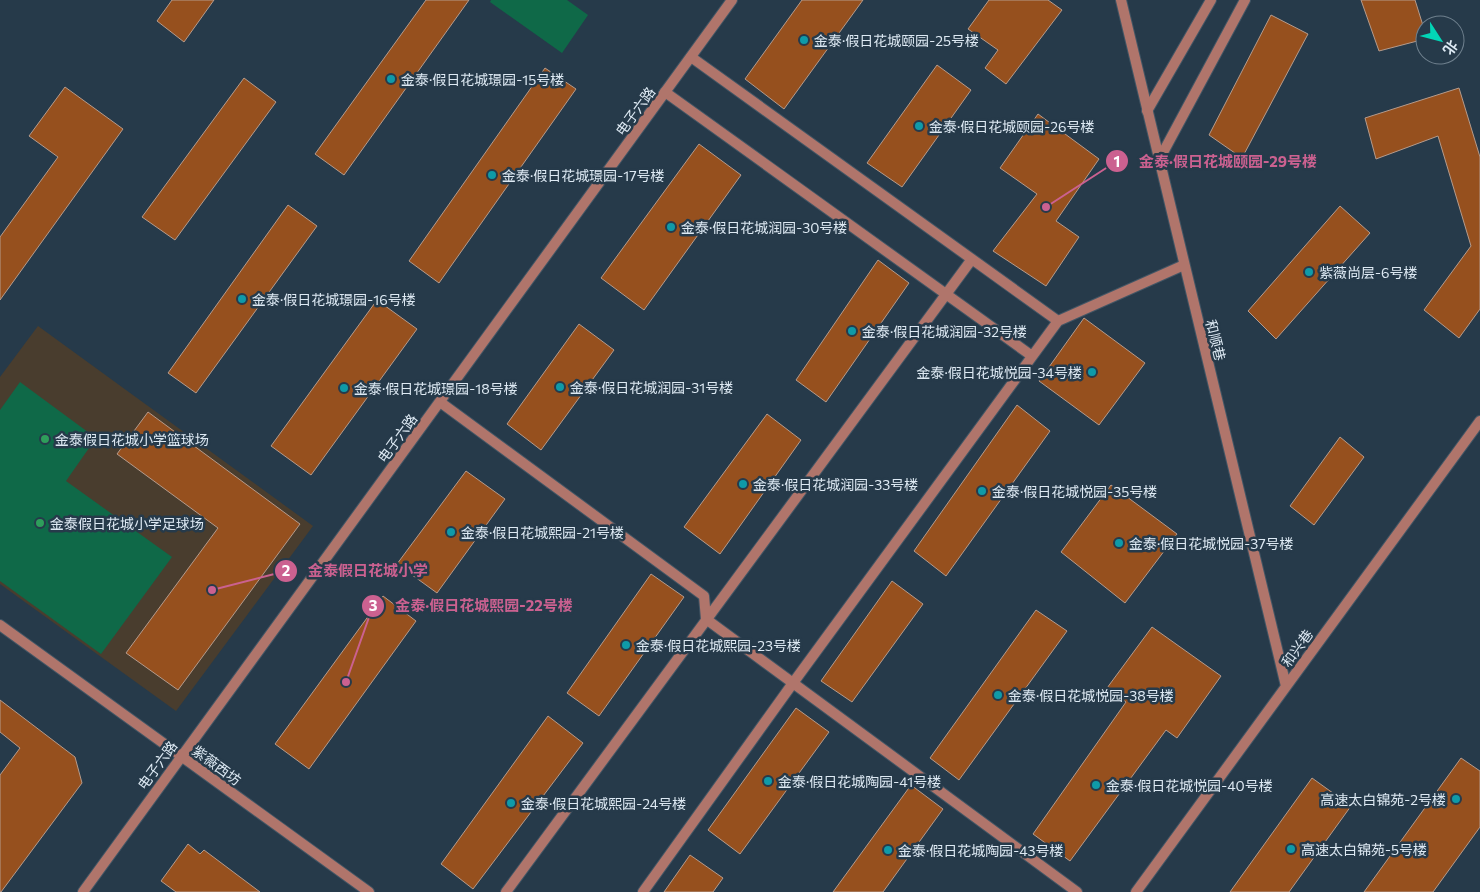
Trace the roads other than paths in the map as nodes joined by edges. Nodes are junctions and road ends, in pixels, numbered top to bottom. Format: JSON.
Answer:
{"nodes":[{"id":1,"x":732,"y":0,"type":"edge"},
{"id":2,"x":1121,"y":0,"type":"edge"},
{"id":3,"x":1211,"y":0,"type":"edge"},
{"id":4,"x":1245,"y":0,"type":"edge"},
{"id":5,"x":691,"y":57,"type":"junction"},
{"id":6,"x":666,"y":92,"type":"junction"},
{"id":7,"x":1147,"y":111,"type":"junction"},
{"id":8,"x":1159,"y":160,"type":"junction"},
{"id":9,"x":972,"y":259,"type":"junction"},
{"id":10,"x":1184,"y":264,"type":"junction"},
{"id":11,"x":946,"y":294,"type":"junction"},
{"id":12,"x":1058,"y":321,"type":"junction"},
{"id":13,"x":1032,"y":356,"type":"junction"},
{"id":14,"x":440,"y":402,"type":"junction"},
{"id":15,"x":1480,"y":421,"type":"edge"},
{"id":16,"x":706,"y":619,"type":"junction"},
{"id":17,"x":0,"y":625,"type":"edge"},
{"id":18,"x":793,"y":683,"type":"junction"},
{"id":19,"x":1286,"y":686,"type":"junction"},
{"id":20,"x":181,"y":756,"type":"junction"},
{"id":21,"x":83,"y":892,"type":"edge"},
{"id":22,"x":369,"y":892,"type":"edge"},
{"id":23,"x":506,"y":892,"type":"edge"},
{"id":24,"x":643,"y":892,"type":"edge"},
{"id":25,"x":1077,"y":892,"type":"edge"},
{"id":26,"x":1136,"y":892,"type":"edge"}],
"edges":[{"from":1,"to":5,"type":"street","name":"电子六路"},
{"from":2,"to":7,"type":"street","name":"和顺巷"},
{"from":3,"to":7,"type":"street"},
{"from":4,"to":8,"type":"street"},
{"from":5,"to":6,"type":"street","name":"电子六路"},
{"from":5,"to":9,"type":"street"},
{"from":6,"to":11,"type":"street"},
{"from":6,"to":14,"type":"street","name":"电子六路"},
{"from":7,"to":8,"type":"street","name":"和顺巷"},
{"from":8,"to":10,"type":"street","name":"和顺巷"},
{"from":9,"to":11,"type":"street"},
{"from":9,"to":12,"type":"street"},
{"from":10,"to":12,"type":"street"},
{"from":10,"to":19,"type":"street","name":"和顺巷"},
{"from":11,"to":13,"type":"street"},
{"from":11,"to":16,"type":"street"},
{"from":12,"to":13,"type":"street"},
{"from":13,"to":18,"type":"street"},
{"from":14,"to":16,"type":"street"},
{"from":14,"to":20,"type":"street","name":"电子六路"},
{"from":15,"to":19,"type":"street","name":"和兴巷"},
{"from":16,"to":18,"type":"street"},
{"from":16,"to":23,"type":"street"},
{"from":17,"to":20,"type":"street","name":"紫薇西坊"},
{"from":18,"to":24,"type":"street"},
{"from":18,"to":25,"type":"street"},
{"from":19,"to":26,"type":"street","name":"和兴巷"},
{"from":20,"to":21,"type":"street","name":"电子六路"},
{"from":20,"to":22,"type":"street","name":"紫薇西坊"}]}
